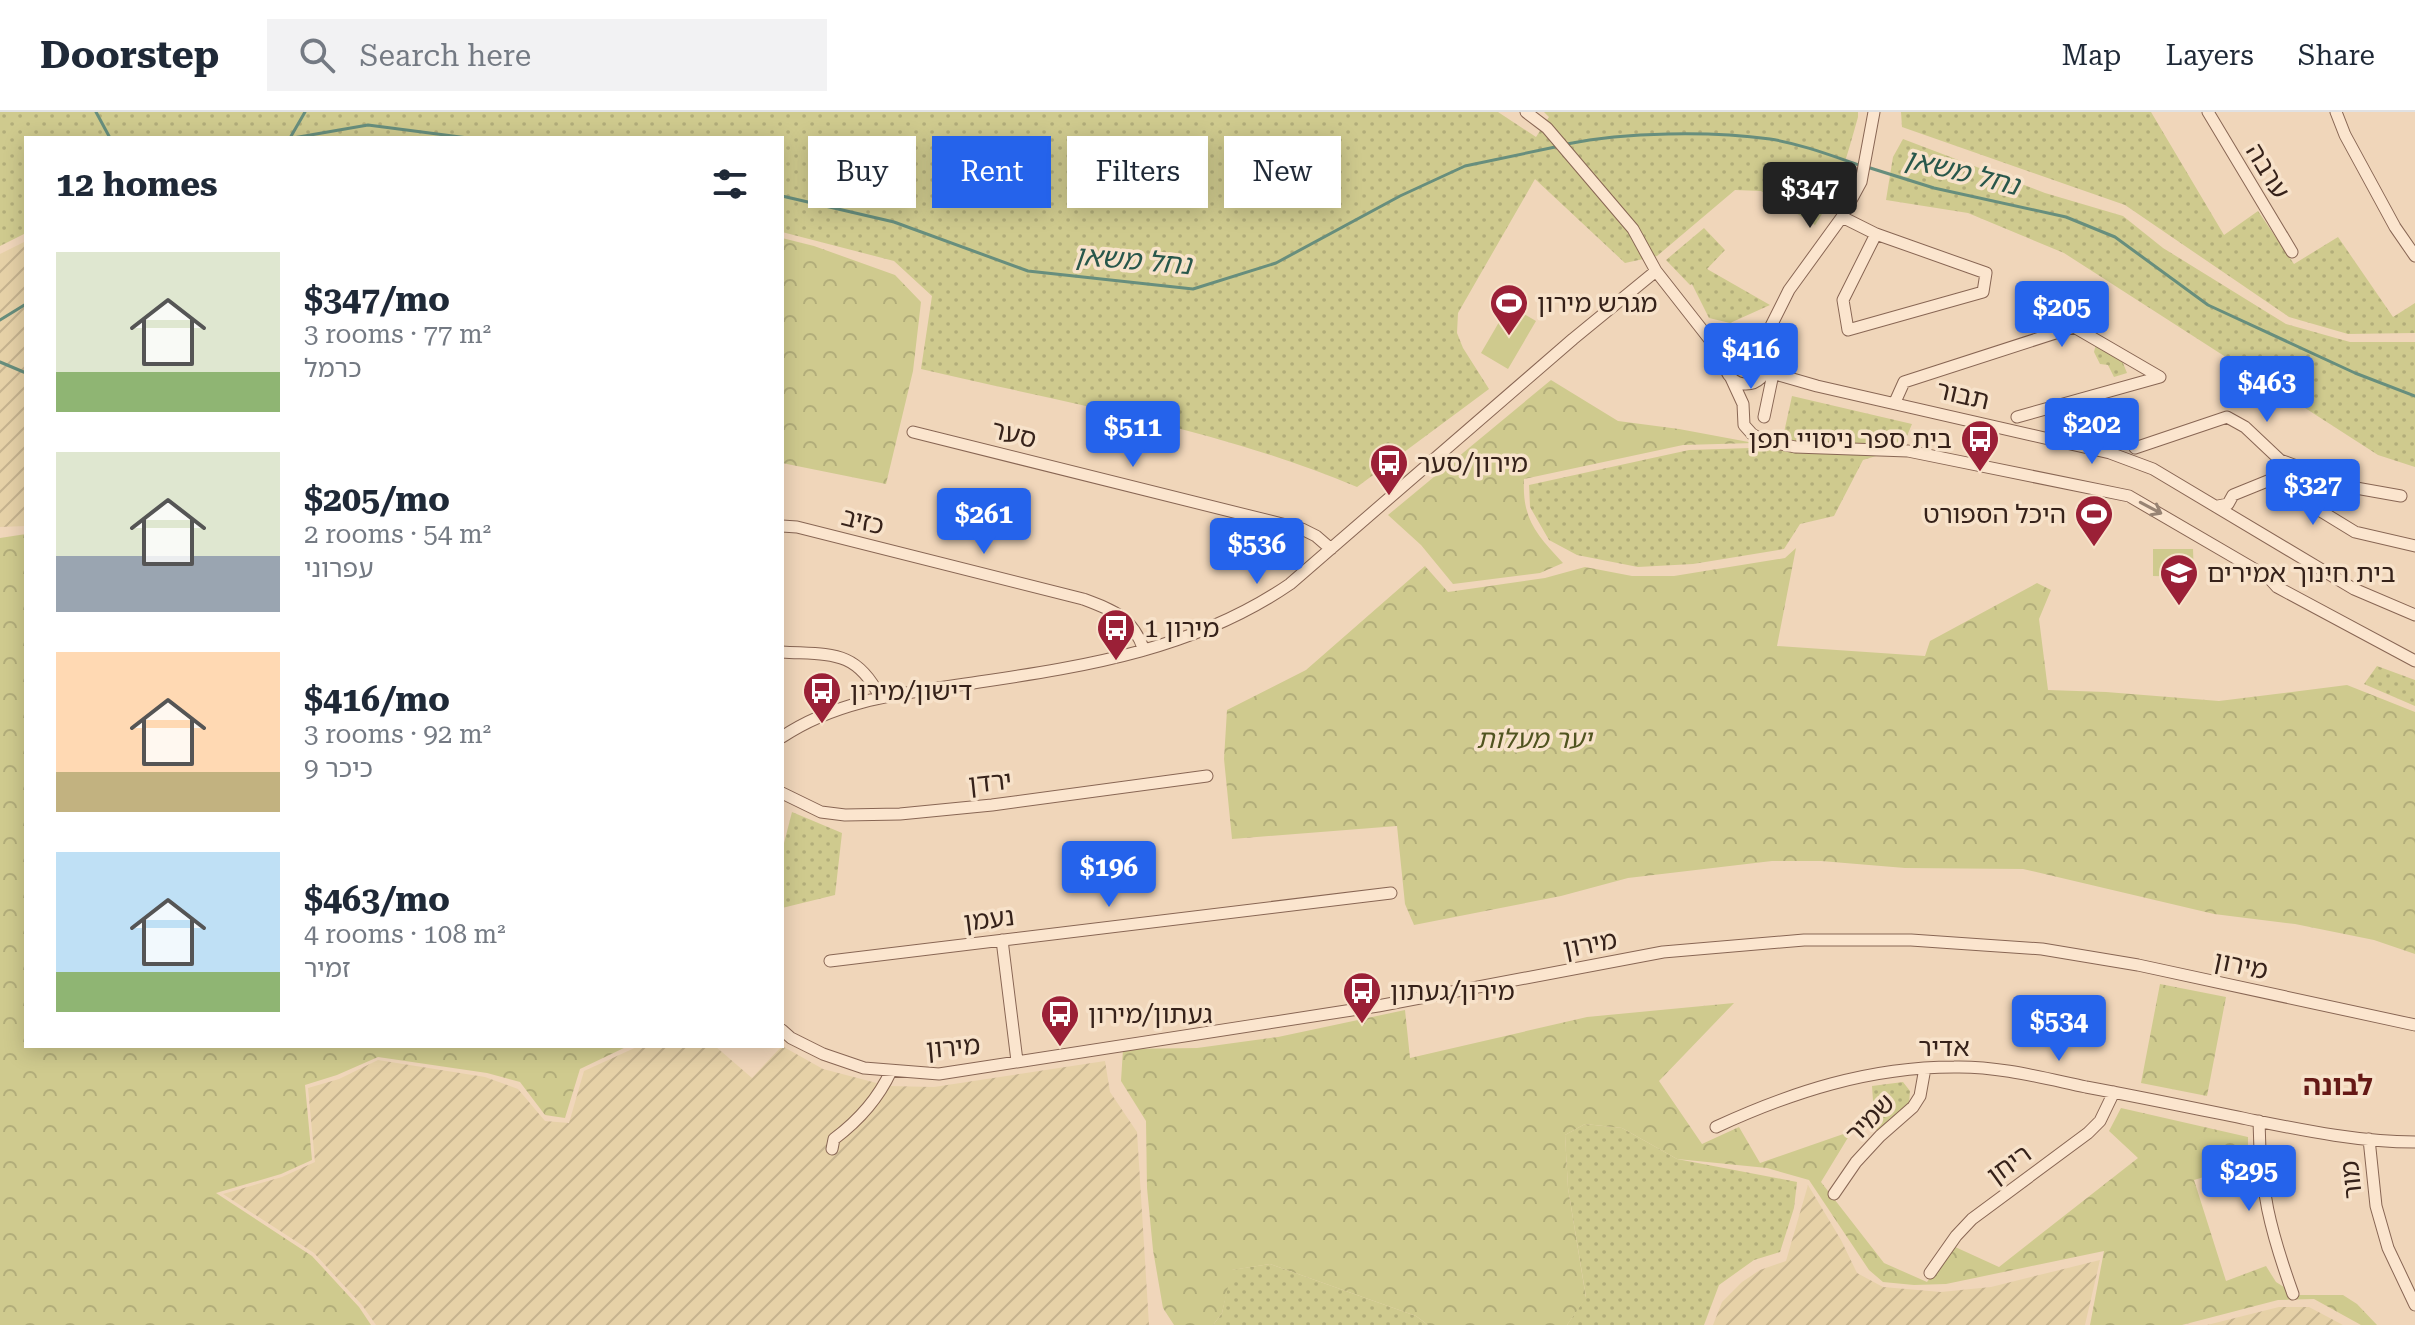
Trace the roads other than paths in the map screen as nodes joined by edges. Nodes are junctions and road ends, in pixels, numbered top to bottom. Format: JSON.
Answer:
{"nodes":[{"id":1,"x":1526,"y":112,"type":"edge"},
{"id":2,"x":1874,"y":112,"type":"edge"},
{"id":3,"x":2208,"y":112,"type":"edge"},
{"id":4,"x":2336,"y":112,"type":"edge"},
{"id":5,"x":1842,"y":217,"type":"junction"},
{"id":6,"x":1876,"y":234,"type":"junction"},
{"id":7,"x":2292,"y":252,"type":"dead end"},
{"id":8,"x":2415,"y":256,"type":"edge"},
{"id":9,"x":1656,"y":271,"type":"junction"},
{"id":10,"x":2043,"y":303,"type":"dead end"},
{"id":11,"x":2074,"y":327,"type":"junction"},
{"id":12,"x":1760,"y":348,"type":"junction"},
{"id":13,"x":1725,"y":359,"type":"junction"},
{"id":14,"x":1769,"y":372,"type":"junction"},
{"id":15,"x":1731,"y":378,"type":"junction"},
{"id":16,"x":1756,"y":381,"type":"junction"},
{"id":17,"x":1895,"y":402,"type":"junction"},
{"id":18,"x":1743,"y":404,"type":"junction"},
{"id":19,"x":1764,"y":417,"type":"dead end"},
{"id":20,"x":2017,"y":417,"type":"dead end"},
{"id":21,"x":913,"y":432,"type":"dead end"},
{"id":22,"x":2135,"y":448,"type":"dead end"},
{"id":23,"x":2280,"y":460,"type":"junction"},
{"id":24,"x":2270,"y":480,"type":"junction"},
{"id":25,"x":2401,"y":496,"type":"dead end"},
{"id":26,"x":2218,"y":506,"type":"junction"},
{"id":27,"x":784,"y":526,"type":"edge"},
{"id":28,"x":2415,"y":546,"type":"edge"},
{"id":29,"x":1331,"y":549,"type":"junction"},
{"id":30,"x":2415,"y":612,"type":"edge"},
{"id":31,"x":1144,"y":650,"type":"junction"},
{"id":32,"x":784,"y":652,"type":"edge"},
{"id":33,"x":2415,"y":661,"type":"edge"},
{"id":34,"x":880,"y":697,"type":"junction"},
{"id":35,"x":784,"y":736,"type":"edge"},
{"id":36,"x":1207,"y":776,"type":"dead end"},
{"id":37,"x":784,"y":794,"type":"edge"},
{"id":38,"x":1391,"y":893,"type":"dead end"},
{"id":39,"x":1002,"y":940,"type":"junction"},
{"id":40,"x":830,"y":961,"type":"dead end"},
{"id":41,"x":2415,"y":1025,"type":"edge"},
{"id":42,"x":784,"y":1032,"type":"edge"},
{"id":43,"x":1017,"y":1061,"type":"junction"},
{"id":44,"x":1925,"y":1068,"type":"junction"},
{"id":45,"x":891,"y":1071,"type":"junction"},
{"id":46,"x":2114,"y":1092,"type":"junction"},
{"id":47,"x":2259,"y":1121,"type":"junction"},
{"id":48,"x":1716,"y":1127,"type":"dead end"},
{"id":49,"x":2369,"y":1139,"type":"junction"},
{"id":50,"x":2415,"y":1142,"type":"edge"},
{"id":51,"x":832,"y":1149,"type":"dead end"},
{"id":52,"x":1834,"y":1194,"type":"dead end"},
{"id":53,"x":1930,"y":1273,"type":"dead end"},
{"id":54,"x":2293,"y":1294,"type":"dead end"},
{"id":55,"x":2415,"y":1305,"type":"edge"}],
"edges":[{"from":1,"to":9,"type":"street"},
{"from":2,"to":5,"type":"street"},
{"from":3,"to":7,"type":"street","name":"ערבה"},
{"from":4,"to":8,"type":"street"},
{"from":5,"to":6,"type":"street"},
{"from":5,"to":12,"type":"street"},
{"from":6,"to":6,"type":"street"},
{"from":9,"to":13,"type":"street"},
{"from":9,"to":29,"type":"street"},
{"from":10,"to":11,"type":"street"},
{"from":11,"to":17,"type":"street"},
{"from":11,"to":20,"type":"street"},
{"from":12,"to":13,"type":"street"},
{"from":12,"to":14,"type":"street"},
{"from":13,"to":15,"type":"street"},
{"from":14,"to":16,"type":"street"},
{"from":14,"to":17,"type":"street","name":"תבור"},
{"from":14,"to":19,"type":"street"},
{"from":15,"to":16,"type":"street"},
{"from":15,"to":18,"type":"street"},
{"from":16,"to":18,"type":"street"},
{"from":17,"to":26,"type":"street","name":"תבור"},
{"from":18,"to":33,"type":"street","one_way":true},
{"from":21,"to":29,"type":"street","name":"סער"},
{"from":22,"to":23,"type":"street"},
{"from":23,"to":24,"type":"street"},
{"from":23,"to":25,"type":"street"},
{"from":24,"to":26,"type":"street"},
{"from":24,"to":28,"type":"street"},
{"from":26,"to":30,"type":"street","name":"תבור"},
{"from":27,"to":31,"type":"street","name":"כזיב"},
{"from":29,"to":31,"type":"street"},
{"from":31,"to":34,"type":"street"},
{"from":32,"to":34,"type":"street"},
{"from":34,"to":35,"type":"street"},
{"from":36,"to":37,"type":"street","name":"ירדן"},
{"from":38,"to":39,"type":"street","name":"נעמן"},
{"from":39,"to":40,"type":"street","name":"נעמן"},
{"from":39,"to":43,"type":"street"},
{"from":41,"to":43,"type":"street","name":"מירון"},
{"from":42,"to":45,"type":"street","name":"מירון"},
{"from":43,"to":45,"type":"street","name":"מירון"},
{"from":44,"to":46,"type":"street","name":"אדיר"},
{"from":44,"to":48,"type":"street","name":"אדיר"},
{"from":44,"to":52,"type":"street","name":"שמיר"},
{"from":45,"to":51,"type":"street"},
{"from":46,"to":47,"type":"street","name":"אדיר"},
{"from":46,"to":53,"type":"street","name":"ריחן"},
{"from":47,"to":49,"type":"street","name":"אדיר"},
{"from":47,"to":54,"type":"street"},
{"from":49,"to":50,"type":"street","name":"אדיר"},
{"from":49,"to":55,"type":"street","name":"מור"}]}
